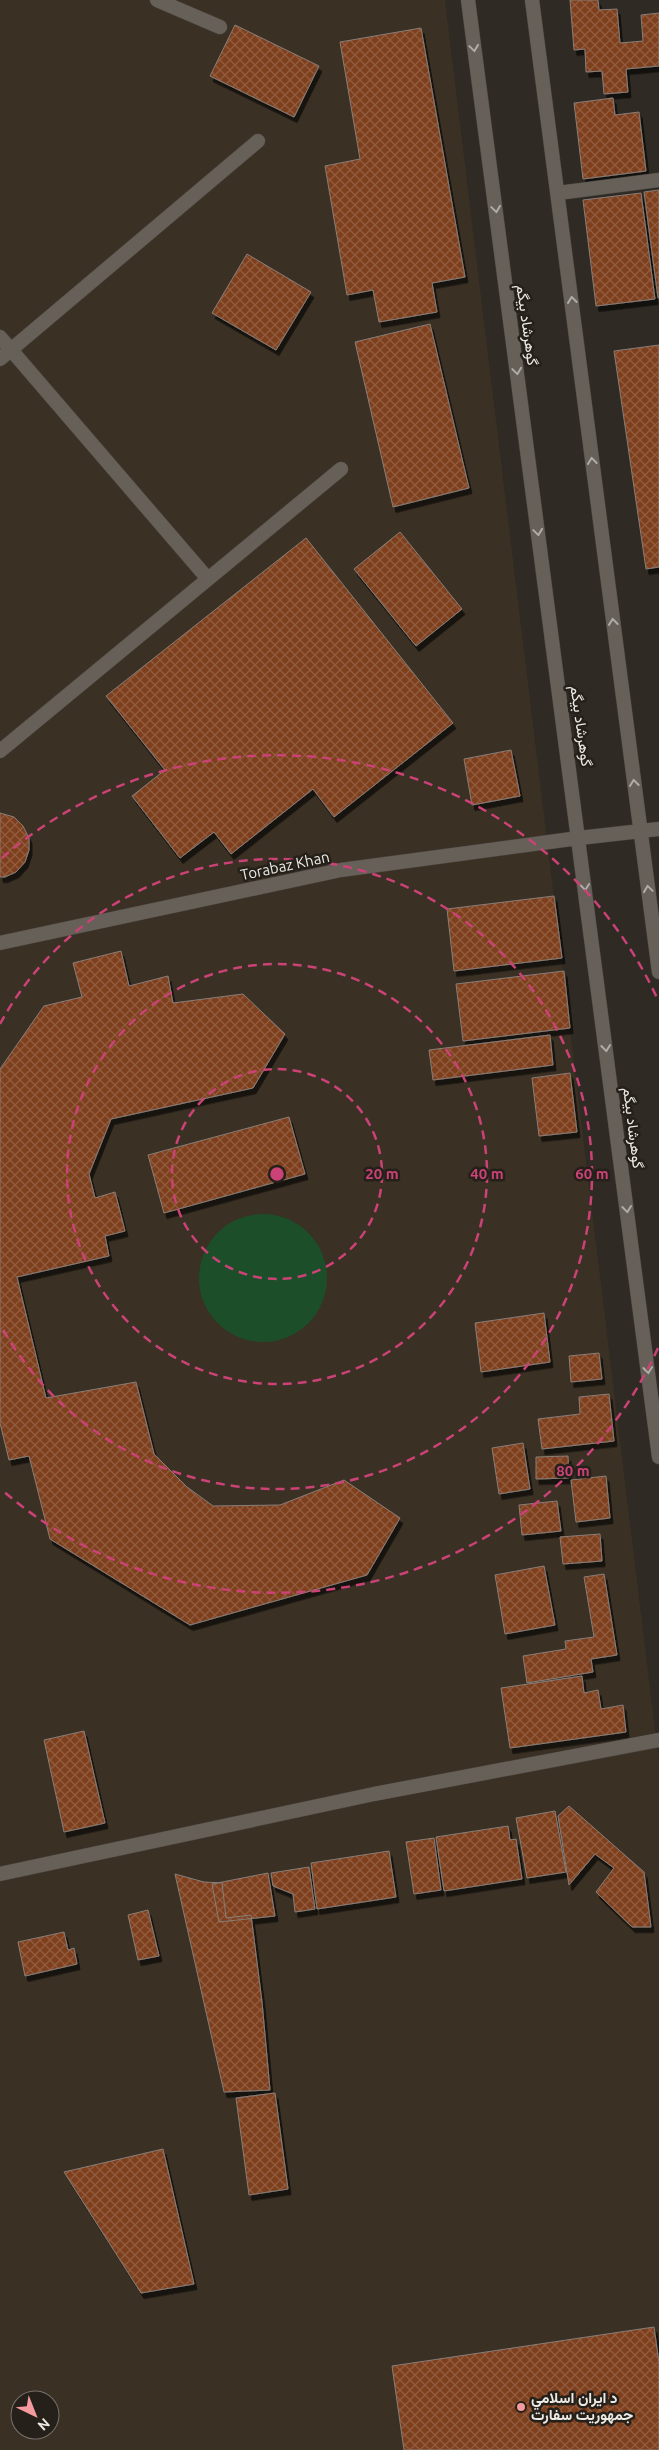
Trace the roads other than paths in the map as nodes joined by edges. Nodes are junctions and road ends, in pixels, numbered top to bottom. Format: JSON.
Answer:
{"nodes":[{"id":1,"x":157,"y":0,"type":"edge"},
{"id":2,"x":468,"y":0,"type":"edge"},
{"id":3,"x":532,"y":0,"type":"edge"},
{"id":4,"x":220,"y":27,"type":"dead end"},
{"id":5,"x":258,"y":141,"type":"dead end"},
{"id":6,"x":659,"y":180,"type":"edge"},
{"id":7,"x":558,"y":193,"type":"junction"},
{"id":8,"x":0,"y":337,"type":"edge"},
{"id":9,"x":11,"y":350,"type":"junction"},
{"id":10,"x":0,"y":359,"type":"edge"},
{"id":11,"x":341,"y":469,"type":"dead end"},
{"id":12,"x":208,"y":579,"type":"junction"},
{"id":13,"x":0,"y":751,"type":"edge"},
{"id":14,"x":659,"y":829,"type":"edge"},
{"id":15,"x":640,"y":831,"type":"junction"},
{"id":16,"x":579,"y":838,"type":"junction"},
{"id":17,"x":0,"y":943,"type":"edge"},
{"id":18,"x":659,"y":972,"type":"edge"},
{"id":19,"x":659,"y":1457,"type":"edge"},
{"id":20,"x":659,"y":1740,"type":"edge"},
{"id":21,"x":0,"y":1874,"type":"edge"}],
"edges":[{"from":1,"to":4,"type":"main road"},
{"from":2,"to":16,"type":"main road","name":"گوهرشاد بیگم","one_way":true},
{"from":3,"to":7,"type":"main road"},
{"from":5,"to":9,"type":"main road"},
{"from":6,"to":7,"type":"main road"},
{"from":15,"to":7,"type":"main road","one_way":true},
{"from":8,"to":9,"type":"main road"},
{"from":9,"to":10,"type":"main road"},
{"from":9,"to":12,"type":"main road"},
{"from":11,"to":12,"type":"main road"},
{"from":12,"to":13,"type":"main road"},
{"from":14,"to":15,"type":"main road","name":"Torabaz Khan"},
{"from":15,"to":16,"type":"main road","name":"Torabaz Khan"},
{"from":18,"to":15,"type":"main road","one_way":true},
{"from":16,"to":17,"type":"main road","name":"Torabaz Khan"},
{"from":16,"to":19,"type":"main road","name":"گوهرشاد بیگم","one_way":true},
{"from":20,"to":21,"type":"main road"}]}
